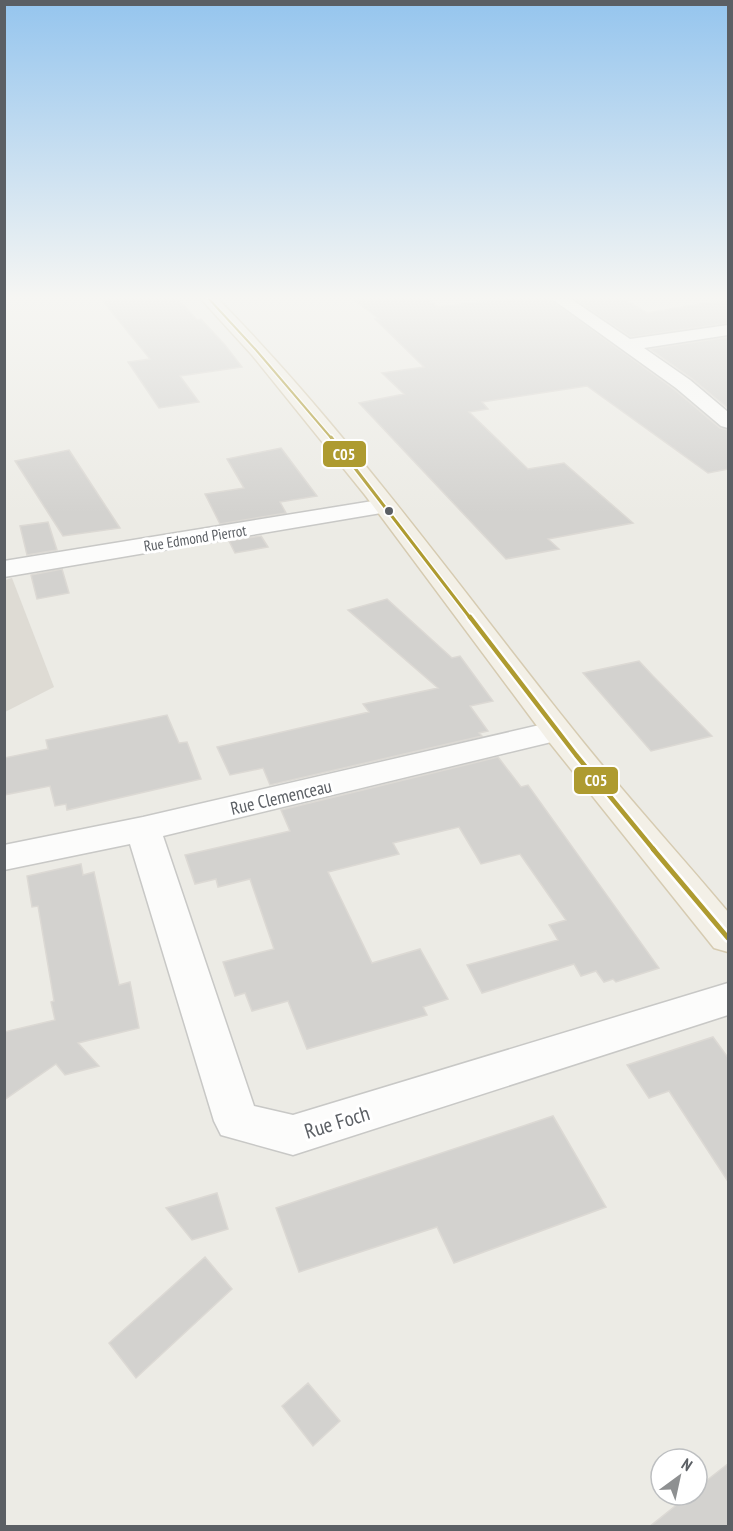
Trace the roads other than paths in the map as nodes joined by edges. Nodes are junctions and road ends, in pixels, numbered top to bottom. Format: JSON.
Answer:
{"nodes":[{"id":1,"x":275,"y":370,"type":"edge"},
{"id":2,"x":664,"y":370,"type":"edge"},
{"id":3,"x":729,"y":422,"type":"edge"},
{"id":4,"x":385,"y":506,"type":"junction"},
{"id":5,"x":4,"y":569,"type":"edge"},
{"id":6,"x":557,"y":731,"type":"junction"},
{"id":7,"x":143,"y":829,"type":"junction"},
{"id":8,"x":4,"y":858,"type":"edge"},
{"id":9,"x":729,"y":938,"type":"edge"},
{"id":10,"x":729,"y":999,"type":"edge"}],
"edges":[{"from":1,"to":4,"type":"main road"},
{"from":2,"to":3,"type":"street"},
{"from":4,"to":5,"type":"street","name":"Rue Edmond Pierrot"},
{"from":4,"to":6,"type":"main road"},
{"from":6,"to":7,"type":"street","name":"Rue Clemenceau"},
{"from":6,"to":9,"type":"main road"},
{"from":7,"to":8,"type":"street","name":"Rue Clemenceau"},
{"from":7,"to":10,"type":"street","name":"Rue Foch"}]}
